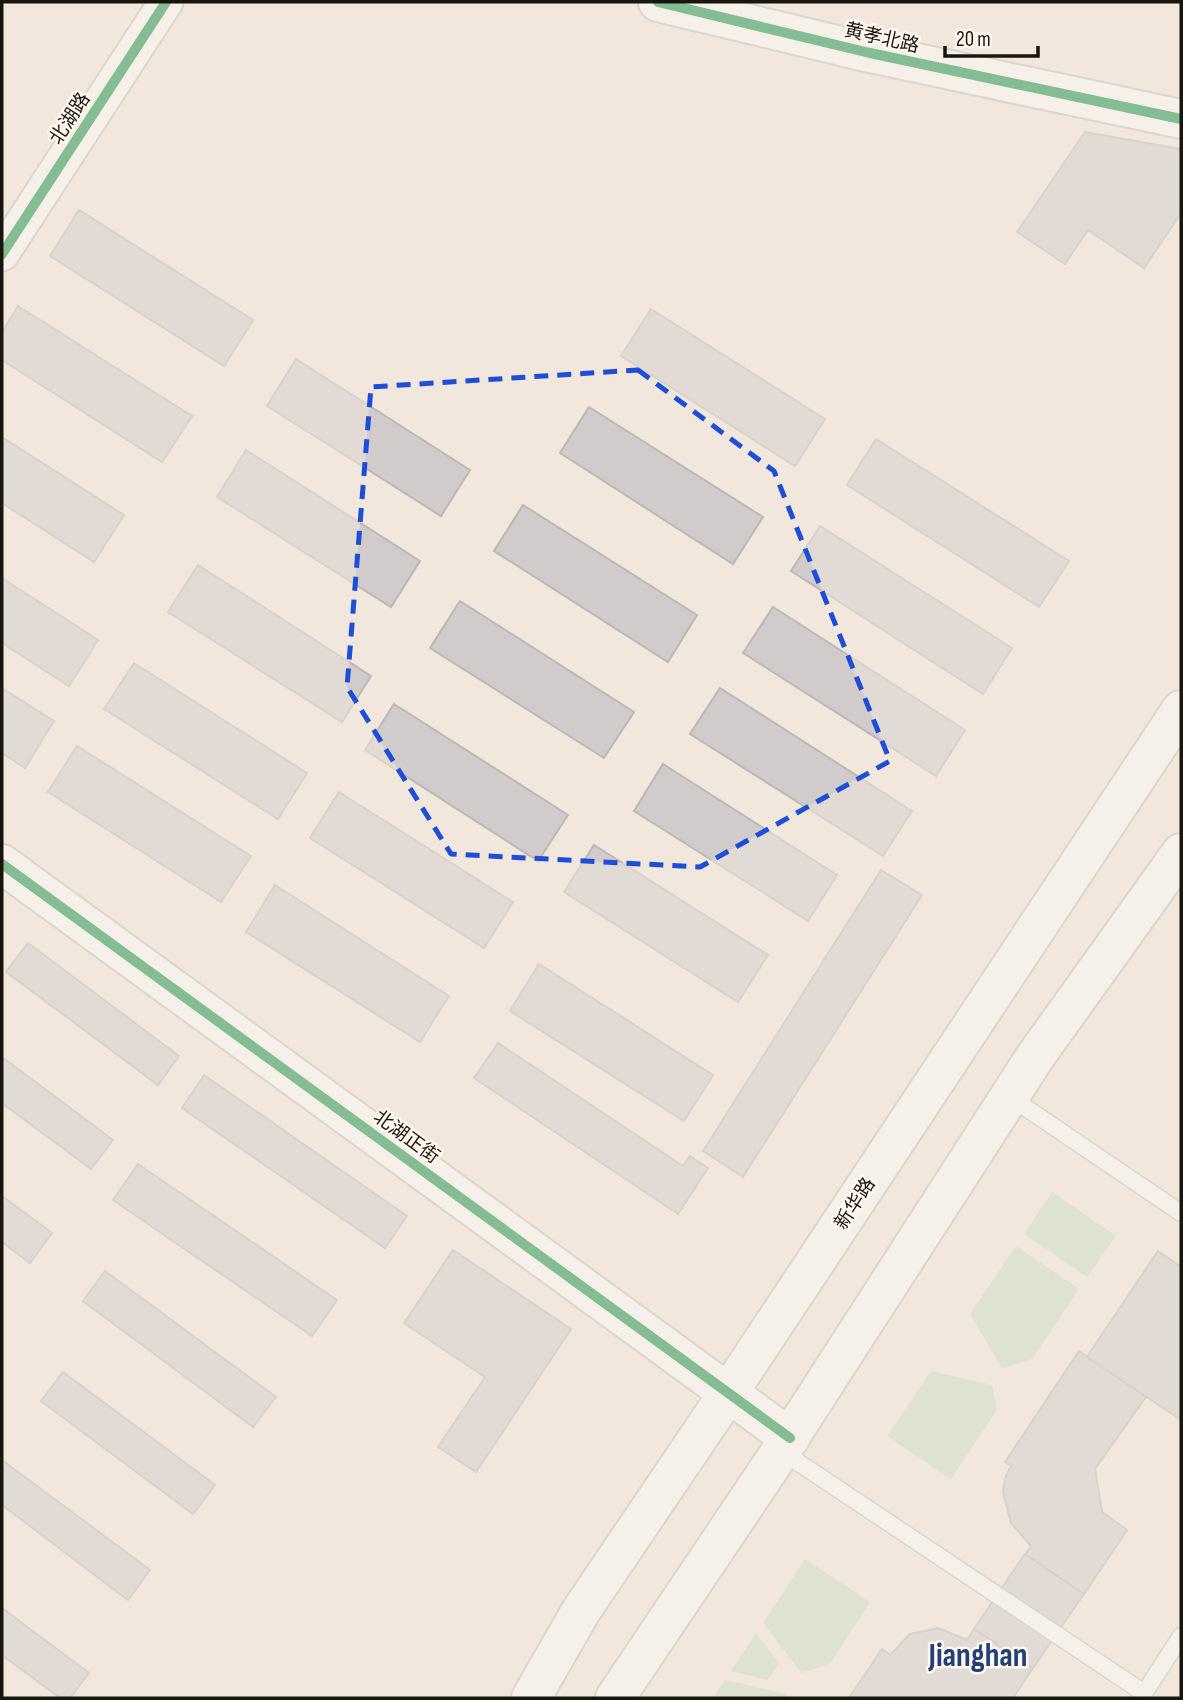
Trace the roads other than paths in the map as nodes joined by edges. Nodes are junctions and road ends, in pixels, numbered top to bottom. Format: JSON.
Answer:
{"nodes":[{"id":1,"x":166,"y":2,"type":"edge"},
{"id":2,"x":658,"y":2,"type":"edge"},
{"id":3,"x":1181,"y":119,"type":"edge"},
{"id":4,"x":2,"y":254,"type":"edge"},
{"id":5,"x":1181,"y":710,"type":"edge"},
{"id":6,"x":1181,"y":853,"type":"edge"},
{"id":7,"x":3,"y":867,"type":"edge"},
{"id":8,"x":1010,"y":1097,"type":"junction"},
{"id":9,"x":1181,"y":1213,"type":"edge"},
{"id":10,"x":729,"y":1392,"type":"junction"},
{"id":11,"x":785,"y":1445,"type":"junction"},
{"id":12,"x":1181,"y":1636,"type":"edge"},
{"id":13,"x":1142,"y":1696,"type":"edge"},
{"id":14,"x":531,"y":1698,"type":"edge"},
{"id":15,"x":615,"y":1698,"type":"edge"}],
"edges":[{"from":1,"to":4,"type":"street","name":"北湖路"},
{"from":2,"to":3,"type":"main road","name":"黄孝北路"},
{"from":5,"to":10,"type":"main road","name":"新华路"},
{"from":6,"to":8,"type":"main road"},
{"from":7,"to":10,"type":"main road","name":"北湖正街"},
{"from":8,"to":9,"type":"lane"},
{"from":8,"to":11,"type":"main road"},
{"from":10,"to":11,"type":"main road","name":"北湖正街"},
{"from":10,"to":14,"type":"main road","name":"新华路"},
{"from":11,"to":13,"type":"lane"},
{"from":11,"to":15,"type":"main road"},
{"from":12,"to":13,"type":"lane"}]}
